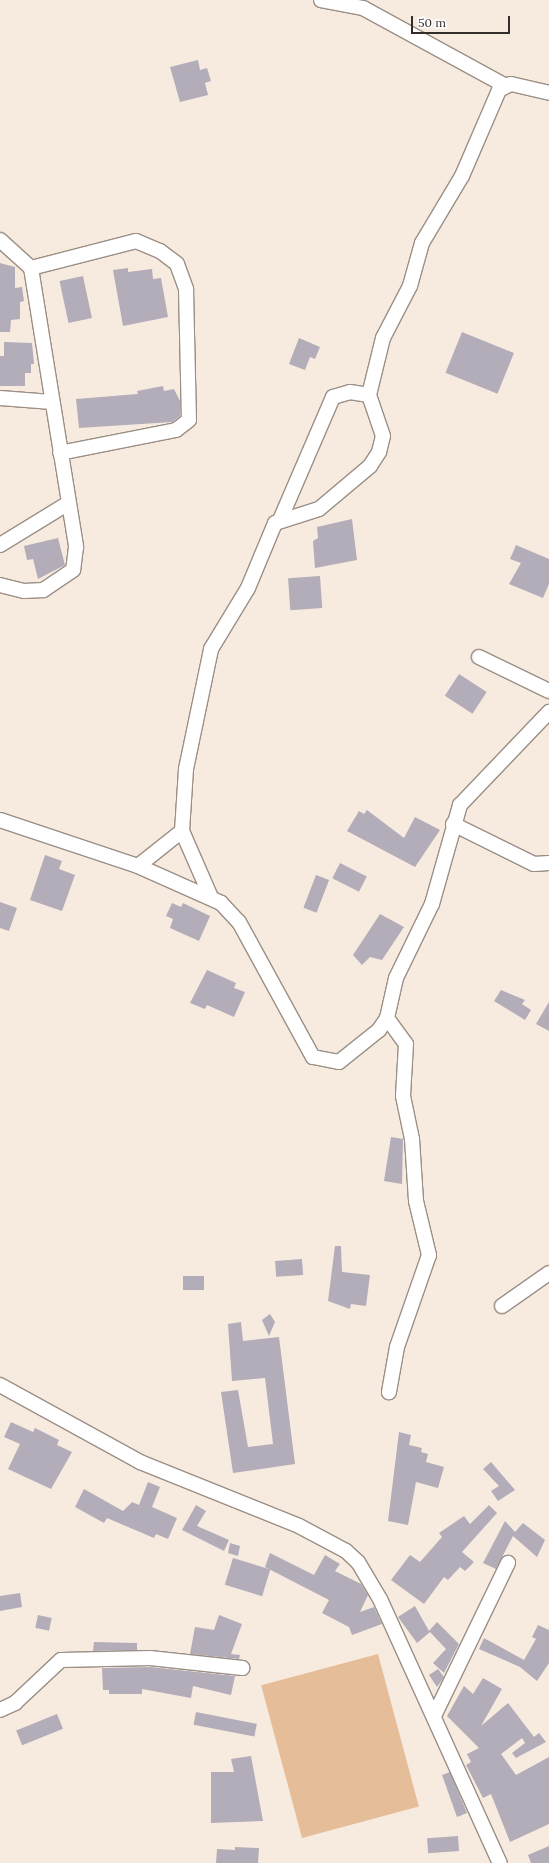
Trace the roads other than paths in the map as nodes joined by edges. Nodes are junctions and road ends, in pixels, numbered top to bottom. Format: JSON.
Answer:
{"nodes":[{"id":1,"x":321,"y":0,"type":"edge"},
{"id":2,"x":504,"y":85,"type":"junction"},
{"id":3,"x":549,"y":92,"type":"edge"},
{"id":4,"x":0,"y":240,"type":"edge"},
{"id":5,"x":31,"y":268,"type":"junction"},
{"id":6,"x":369,"y":395,"type":"junction"},
{"id":7,"x":0,"y":398,"type":"edge"},
{"id":8,"x":52,"y":402,"type":"junction"},
{"id":9,"x":60,"y":453,"type":"junction"},
{"id":10,"x":67,"y":504,"type":"junction"},
{"id":11,"x":280,"y":520,"type":"junction"},
{"id":12,"x":0,"y":545,"type":"edge"},
{"id":13,"x":0,"y":584,"type":"edge"},
{"id":14,"x":479,"y":657,"type":"dead end"},
{"id":15,"x":549,"y":691,"type":"edge"},
{"id":16,"x":549,"y":712,"type":"edge"},
{"id":17,"x":0,"y":820,"type":"edge"},
{"id":18,"x":453,"y":824,"type":"junction"},
{"id":19,"x":182,"y":831,"type":"junction"},
{"id":20,"x":549,"y":863,"type":"edge"},
{"id":21,"x":138,"y":866,"type":"junction"},
{"id":22,"x":210,"y":895,"type":"junction"},
{"id":23,"x":387,"y":1018,"type":"junction"},
{"id":24,"x":549,"y":1273,"type":"edge"},
{"id":25,"x":502,"y":1306,"type":"dead end"},
{"id":26,"x":0,"y":1385,"type":"edge"},
{"id":27,"x":389,"y":1392,"type":"dead end"},
{"id":28,"x":508,"y":1563,"type":"dead end"},
{"id":29,"x":242,"y":1668,"type":"dead end"},
{"id":30,"x":0,"y":1710,"type":"edge"},
{"id":31,"x":435,"y":1714,"type":"junction"},
{"id":32,"x":500,"y":1863,"type":"edge"}],
"edges":[{"from":1,"to":2,"type":"street"},
{"from":2,"to":3,"type":"street"},
{"from":2,"to":6,"type":"street"},
{"from":4,"to":5,"type":"street"},
{"from":5,"to":8,"type":"street"},
{"from":5,"to":9,"type":"street"},
{"from":6,"to":11,"type":"street"},
{"from":6,"to":11,"type":"street"},
{"from":7,"to":8,"type":"street"},
{"from":8,"to":9,"type":"street"},
{"from":9,"to":10,"type":"street"},
{"from":10,"to":12,"type":"street"},
{"from":10,"to":13,"type":"street"},
{"from":11,"to":19,"type":"street"},
{"from":14,"to":15,"type":"street"},
{"from":16,"to":18,"type":"street"},
{"from":17,"to":21,"type":"street"},
{"from":18,"to":20,"type":"street"},
{"from":18,"to":23,"type":"street"},
{"from":19,"to":21,"type":"street"},
{"from":19,"to":22,"type":"street"},
{"from":21,"to":22,"type":"street"},
{"from":22,"to":23,"type":"street"},
{"from":23,"to":27,"type":"street"},
{"from":24,"to":25,"type":"street"},
{"from":26,"to":31,"type":"street"},
{"from":28,"to":31,"type":"street"},
{"from":29,"to":30,"type":"street"},
{"from":31,"to":32,"type":"street"}]}
